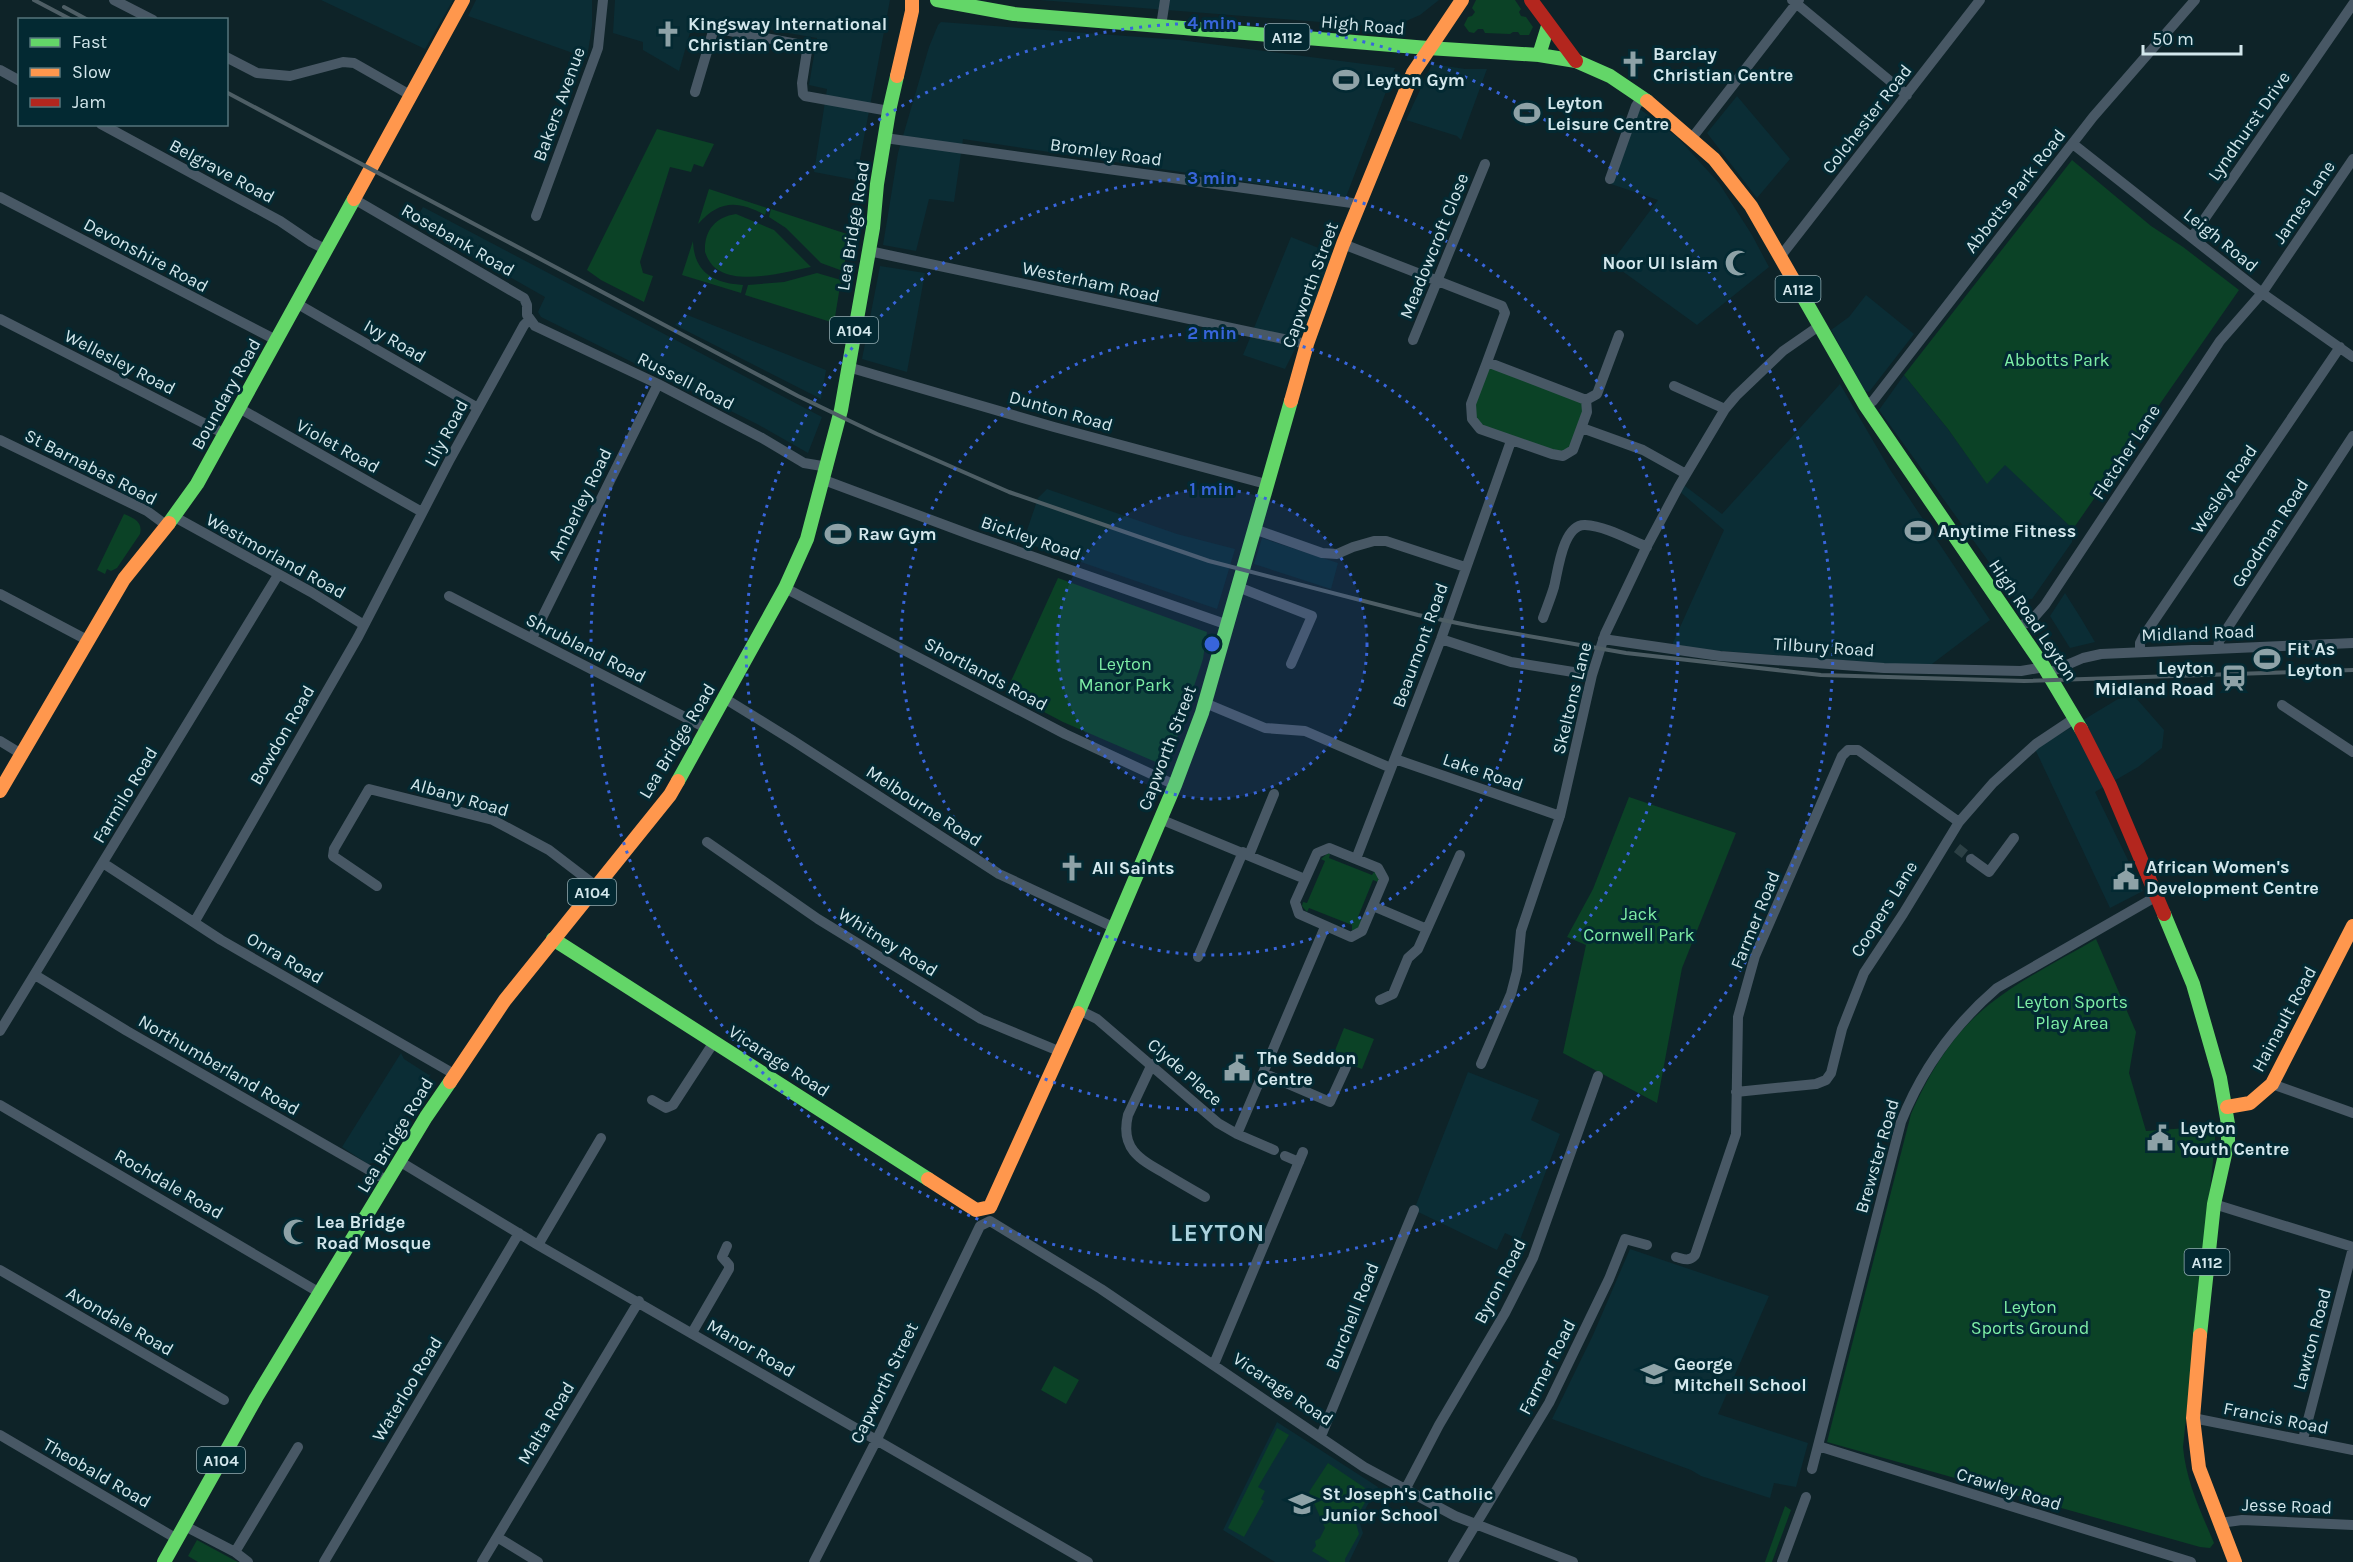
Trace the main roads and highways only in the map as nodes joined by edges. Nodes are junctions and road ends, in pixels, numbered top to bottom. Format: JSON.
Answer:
{"nodes":[{"id":1,"x":463,"y":0,"type":"edge"},
{"id":2,"x":912,"y":0,"type":"edge"},
{"id":3,"x":937,"y":0,"type":"edge"},
{"id":4,"x":1462,"y":0,"type":"edge"},
{"id":5,"x":1531,"y":0,"type":"edge"},
{"id":6,"x":1002,"y":6,"type":"edge"},
{"id":7,"x":1548,"y":26,"type":"junction"},
{"id":8,"x":1428,"y":48,"type":"junction"},
{"id":9,"x":1539,"y":55,"type":"junction"},
{"id":10,"x":1576,"y":61,"type":"junction"},
{"id":11,"x":0,"y":791,"type":"edge"},
{"id":12,"x":2353,"y":926,"type":"edge"},
{"id":13,"x":553,"y":939,"type":"junction"},
{"id":14,"x":2227,"y":1107,"type":"junction"},
{"id":15,"x":986,"y":1215,"type":"joint"},
{"id":16,"x":164,"y":1562,"type":"edge"},
{"id":17,"x":2235,"y":1562,"type":"edge"}],
"edges":[{"from":1,"to":11,"type":"main road","name":"Boundary Road"},
{"from":2,"to":13,"type":"main road","name":"Lea Bridge Road","number":"A104"},
{"from":3,"to":6,"type":"main road","name":"High Road","number":"A112"},
{"from":4,"to":8,"type":"main road","name":"Capworth Street"},
{"from":5,"to":7,"type":"main road"},
{"from":6,"to":8,"type":"main road","name":"High Road","number":"A112"},
{"from":7,"to":9,"type":"main road"},
{"from":7,"to":10,"type":"main road"},
{"from":8,"to":9,"type":"main road","name":"High Road Leyton","number":"A112"},
{"from":8,"to":15,"type":"main road","name":"Capworth Street"},
{"from":9,"to":10,"type":"main road","name":"High Road Leyton","number":"A112"},
{"from":10,"to":14,"type":"main road","name":"High Road Leyton","number":"A112"},
{"from":12,"to":14,"type":"main road","name":"Hainault Road"},
{"from":13,"to":15,"type":"main road","name":"Vicarage Road"},
{"from":13,"to":16,"type":"main road","name":"Lea Bridge Road","number":"A104"},
{"from":14,"to":17,"type":"main road","name":"High Road Leyton","number":"A112"}]}
